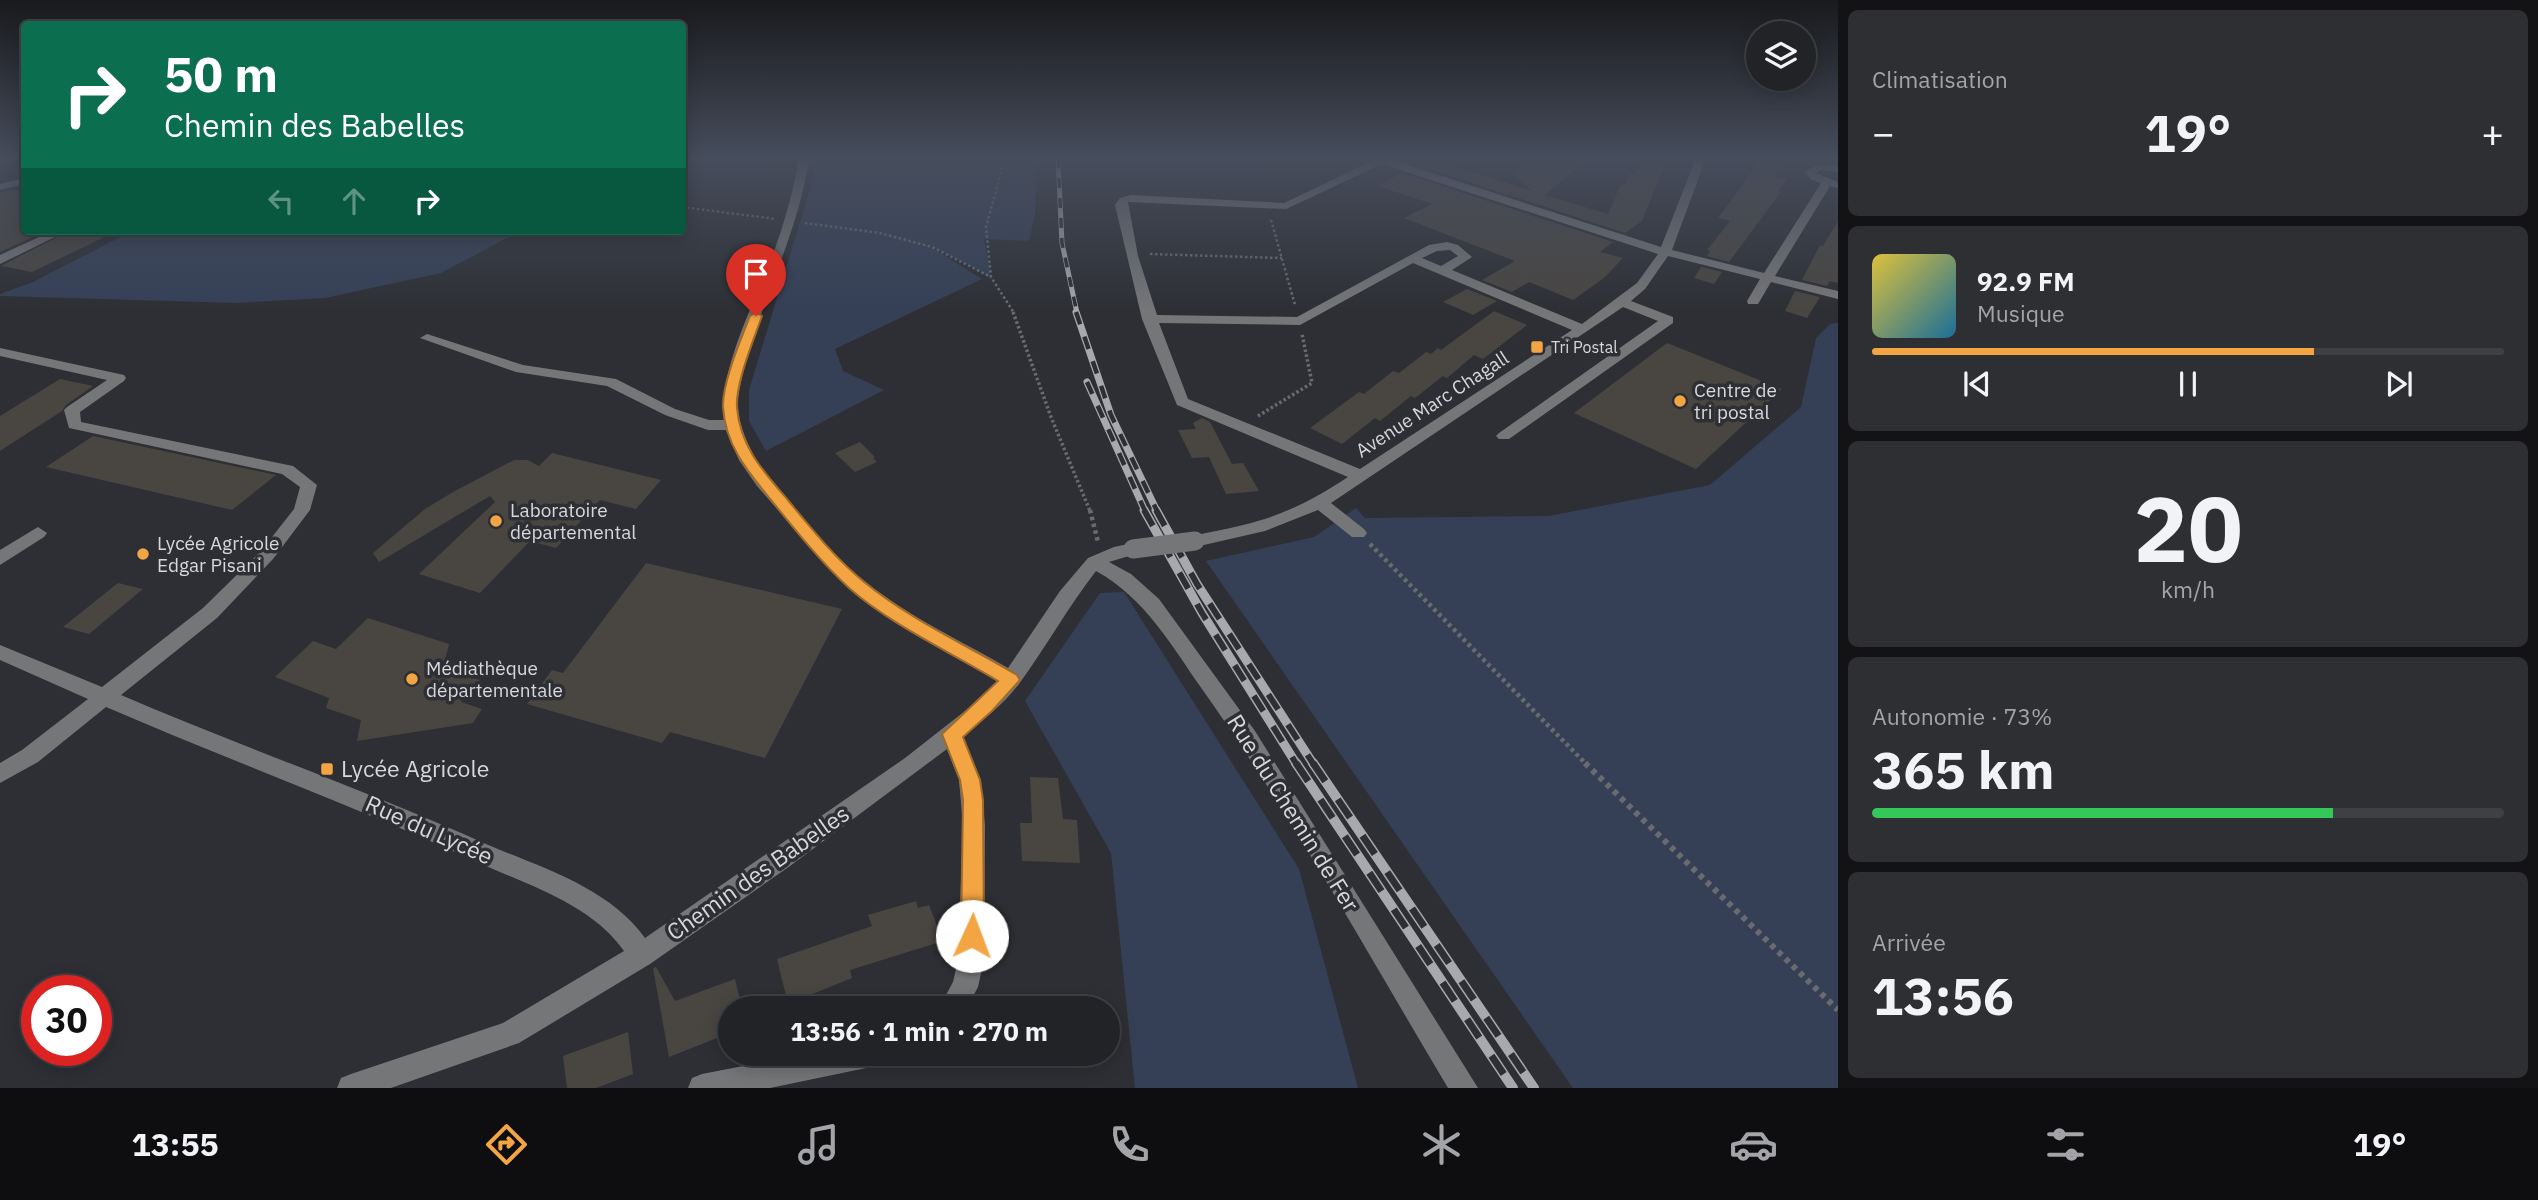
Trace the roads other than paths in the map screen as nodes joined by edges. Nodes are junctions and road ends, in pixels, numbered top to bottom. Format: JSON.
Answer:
{"nodes":[{"id":1,"x":794,"y":209,"type":"edge"},
{"id":2,"x":1122,"y":209,"type":"edge"},
{"id":3,"x":1531,"y":209,"type":"edge"},
{"id":4,"x":1682,"y":209,"type":"edge"},
{"id":5,"x":1815,"y":209,"type":"edge"},
{"id":6,"x":53,"y":235,"type":"edge"},
{"id":7,"x":1665,"y":252,"type":"junction"},
{"id":8,"x":1412,"y":258,"type":"junction"},
{"id":9,"x":0,"y":260,"type":"edge"},
{"id":10,"x":1443,"y":270,"type":"junction"},
{"id":11,"x":1769,"y":277,"type":"junction"},
{"id":12,"x":1838,"y":295,"type":"edge"},
{"id":13,"x":1753,"y":301,"type":"dead end"},
{"id":14,"x":1622,"y":302,"type":"junction"},
{"id":15,"x":1149,"y":318,"type":"junction"},
{"id":16,"x":1584,"y":330,"type":"junction"},
{"id":17,"x":427,"y":338,"type":"dead end"},
{"id":18,"x":0,"y":352,"type":"edge"},
{"id":19,"x":733,"y":425,"type":"junction"},
{"id":20,"x":1504,"y":436,"type":"dead end"},
{"id":21,"x":1361,"y":476,"type":"junction"},
{"id":22,"x":1320,"y":503,"type":"junction"},
{"id":23,"x":38,"y":533,"type":"dead end"},
{"id":24,"x":1358,"y":533,"type":"road end"},
{"id":25,"x":0,"y":559,"type":"edge"},
{"id":26,"x":1098,"y":559,"type":"junction"},
{"id":27,"x":0,"y":652,"type":"edge"},
{"id":28,"x":1011,"y":680,"type":"junction"},
{"id":29,"x":111,"y":701,"type":"junction"},
{"id":30,"x":952,"y":734,"type":"junction"},
{"id":31,"x":0,"y":774,"type":"edge"},
{"id":32,"x":641,"y":955,"type":"junction"},
{"id":33,"x":959,"y":996,"type":"edge"},
{"id":34,"x":811,"y":1066,"type":"edge"},
{"id":35,"x":351,"y":1088,"type":"edge"},
{"id":36,"x":702,"y":1088,"type":"edge"},
{"id":37,"x":1465,"y":1088,"type":"edge"}],
"edges":[{"from":1,"to":19,"type":"street"},
{"from":2,"to":15,"type":"street"},
{"from":3,"to":7,"type":"street"},
{"from":4,"to":7,"type":"street","name":"Avenue Marc Chagall"},
{"from":5,"to":11,"type":"street"},
{"from":6,"to":9,"type":"street"},
{"from":7,"to":11,"type":"street"},
{"from":7,"to":14,"type":"street","name":"Avenue Marc Chagall"},
{"from":8,"to":10,"type":"street"},
{"from":8,"to":10,"type":"street"},
{"from":8,"to":15,"type":"street"},
{"from":10,"to":16,"type":"street"},
{"from":11,"to":12,"type":"street"},
{"from":11,"to":13,"type":"street"},
{"from":14,"to":16,"type":"street","name":"Avenue Marc Chagall"},
{"from":14,"to":20,"type":"street"},
{"from":15,"to":21,"type":"street"},
{"from":16,"to":21,"type":"street","name":"Avenue Marc Chagall"},
{"from":17,"to":19,"type":"street"},
{"from":18,"to":29,"type":"street"},
{"from":19,"to":28,"type":"street"},
{"from":21,"to":22,"type":"street","name":"Avenue Marc Chagall"},
{"from":22,"to":24,"type":"street"},
{"from":22,"to":26,"type":"street","name":"Avenue Marc Chagall","bridge":true},
{"from":23,"to":25,"type":"street"},
{"from":26,"to":28,"type":"street","name":"Chemin des Babelles"},
{"from":26,"to":37,"type":"street","name":"Rue du Chemin de Fer"},
{"from":27,"to":29,"type":"street","name":"Rue du Lycée"},
{"from":28,"to":30,"type":"street","name":"Chemin des Babelles"},
{"from":29,"to":31,"type":"street"},
{"from":29,"to":32,"type":"street","name":"Rue du Lycée"},
{"from":30,"to":32,"type":"street","name":"Chemin des Babelles"},
{"from":30,"to":33,"type":"street"},
{"from":32,"to":35,"type":"street","name":"Chemin des Babelles"},
{"from":34,"to":36,"type":"street"}]}
